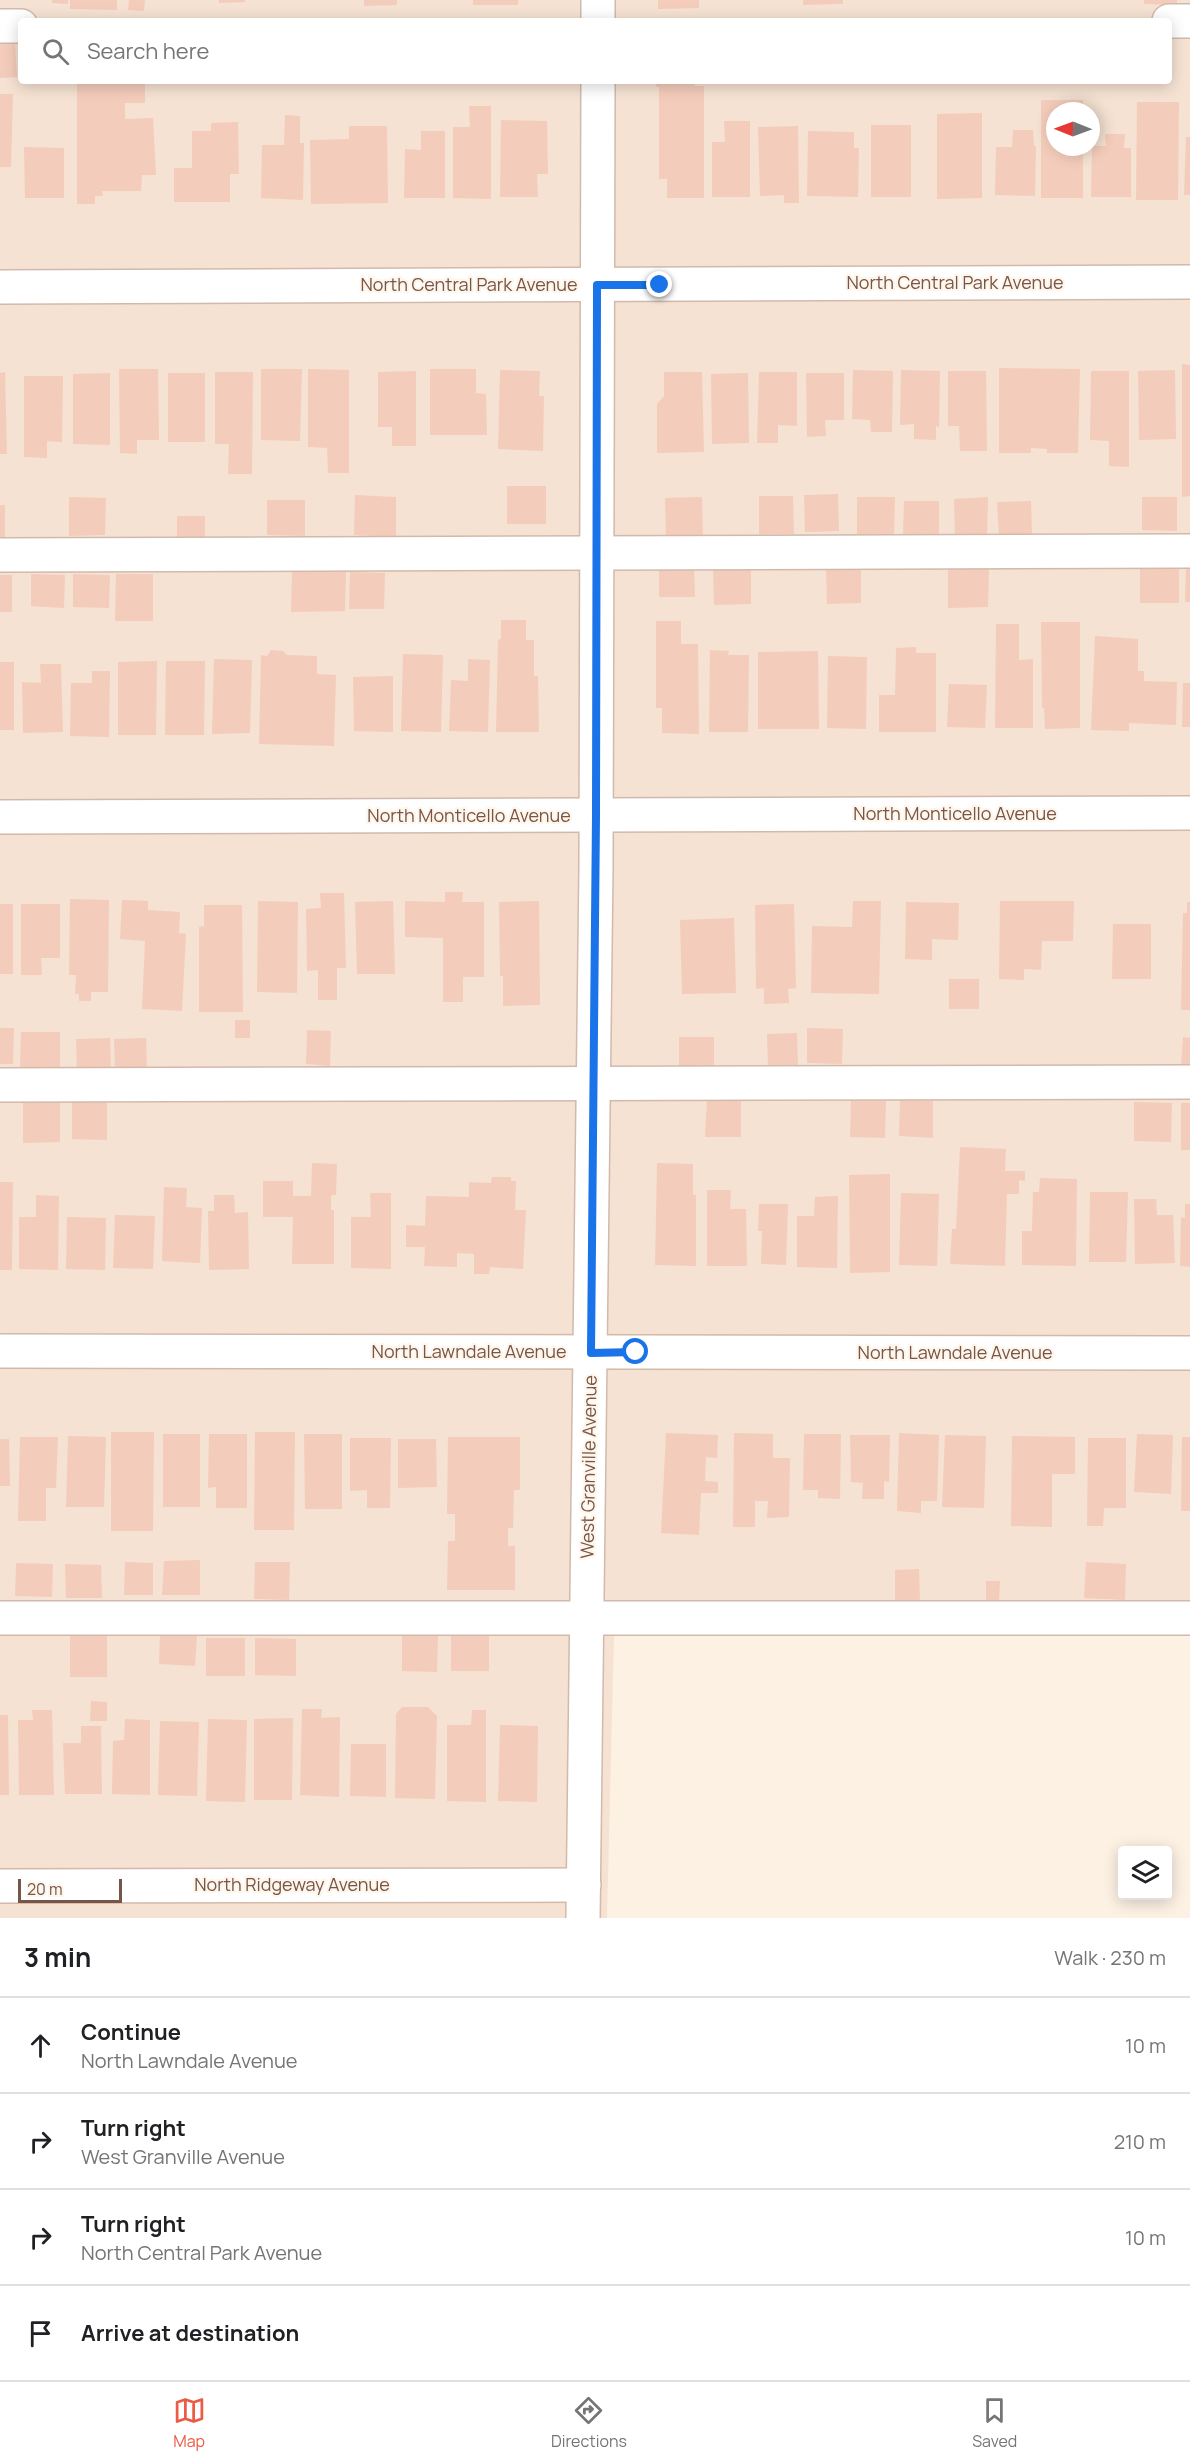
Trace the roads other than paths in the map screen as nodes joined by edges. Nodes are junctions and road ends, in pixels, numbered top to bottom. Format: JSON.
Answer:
{"nodes":[{"id":1,"x":598,"y":0,"type":"edge"},
{"id":2,"x":598,"y":18,"type":"edge"},
{"id":3,"x":1172,"y":21,"type":"edge"},
{"id":4,"x":1190,"y":21,"type":"edge"},
{"id":5,"x":0,"y":26,"type":"edge"},
{"id":6,"x":18,"y":26,"type":"edge"},
{"id":7,"x":598,"y":84,"type":"edge"},
{"id":8,"x":1190,"y":282,"type":"edge"},
{"id":9,"x":597,"y":285,"type":"junction"},
{"id":10,"x":0,"y":287,"type":"edge"},
{"id":11,"x":1190,"y":551,"type":"edge"},
{"id":12,"x":596,"y":552,"type":"junction"},
{"id":13,"x":0,"y":555,"type":"edge"},
{"id":14,"x":1190,"y":813,"type":"edge"},
{"id":15,"x":596,"y":815,"type":"junction"},
{"id":16,"x":0,"y":817,"type":"edge"},
{"id":17,"x":1190,"y":1082,"type":"edge"},
{"id":18,"x":594,"y":1083,"type":"junction"},
{"id":19,"x":0,"y":1085,"type":"edge"},
{"id":20,"x":0,"y":1352,"type":"edge"},
{"id":21,"x":591,"y":1353,"type":"junction"},
{"id":22,"x":1190,"y":1353,"type":"edge"},
{"id":23,"x":0,"y":1618,"type":"edge"},
{"id":24,"x":588,"y":1618,"type":"junction"},
{"id":25,"x":1190,"y":1618,"type":"edge"},
{"id":26,"x":584,"y":1885,"type":"junction"},
{"id":27,"x":0,"y":1886,"type":"edge"},
{"id":28,"x":583,"y":1918,"type":"edge"}],
"edges":[{"from":1,"to":2,"type":"street"},
{"from":3,"to":4,"type":"street"},
{"from":5,"to":6,"type":"street"},
{"from":7,"to":9,"type":"street","name":"West Granville Avenue"},
{"from":8,"to":9,"type":"street","name":"North Central Park Avenue"},
{"from":9,"to":10,"type":"street","name":"North Central Park Avenue"},
{"from":9,"to":12,"type":"street","name":"West Granville Avenue"},
{"from":11,"to":12,"type":"street"},
{"from":12,"to":13,"type":"street"},
{"from":12,"to":15,"type":"street","name":"West Granville Avenue"},
{"from":14,"to":15,"type":"street","name":"North Monticello Avenue"},
{"from":15,"to":16,"type":"street","name":"North Monticello Avenue"},
{"from":15,"to":18,"type":"street","name":"West Granville Avenue"},
{"from":17,"to":18,"type":"street"},
{"from":18,"to":19,"type":"street"},
{"from":18,"to":21,"type":"street","name":"West Granville Avenue"},
{"from":20,"to":21,"type":"street","name":"North Lawndale Avenue"},
{"from":21,"to":22,"type":"street","name":"North Lawndale Avenue"},
{"from":21,"to":24,"type":"street","name":"West Granville Avenue"},
{"from":23,"to":24,"type":"street"},
{"from":24,"to":25,"type":"street"},
{"from":24,"to":26,"type":"street","name":"West Granville Avenue"},
{"from":26,"to":27,"type":"street","name":"North Ridgeway Avenue"},
{"from":26,"to":28,"type":"street","name":"West Granville Avenue"}]}
